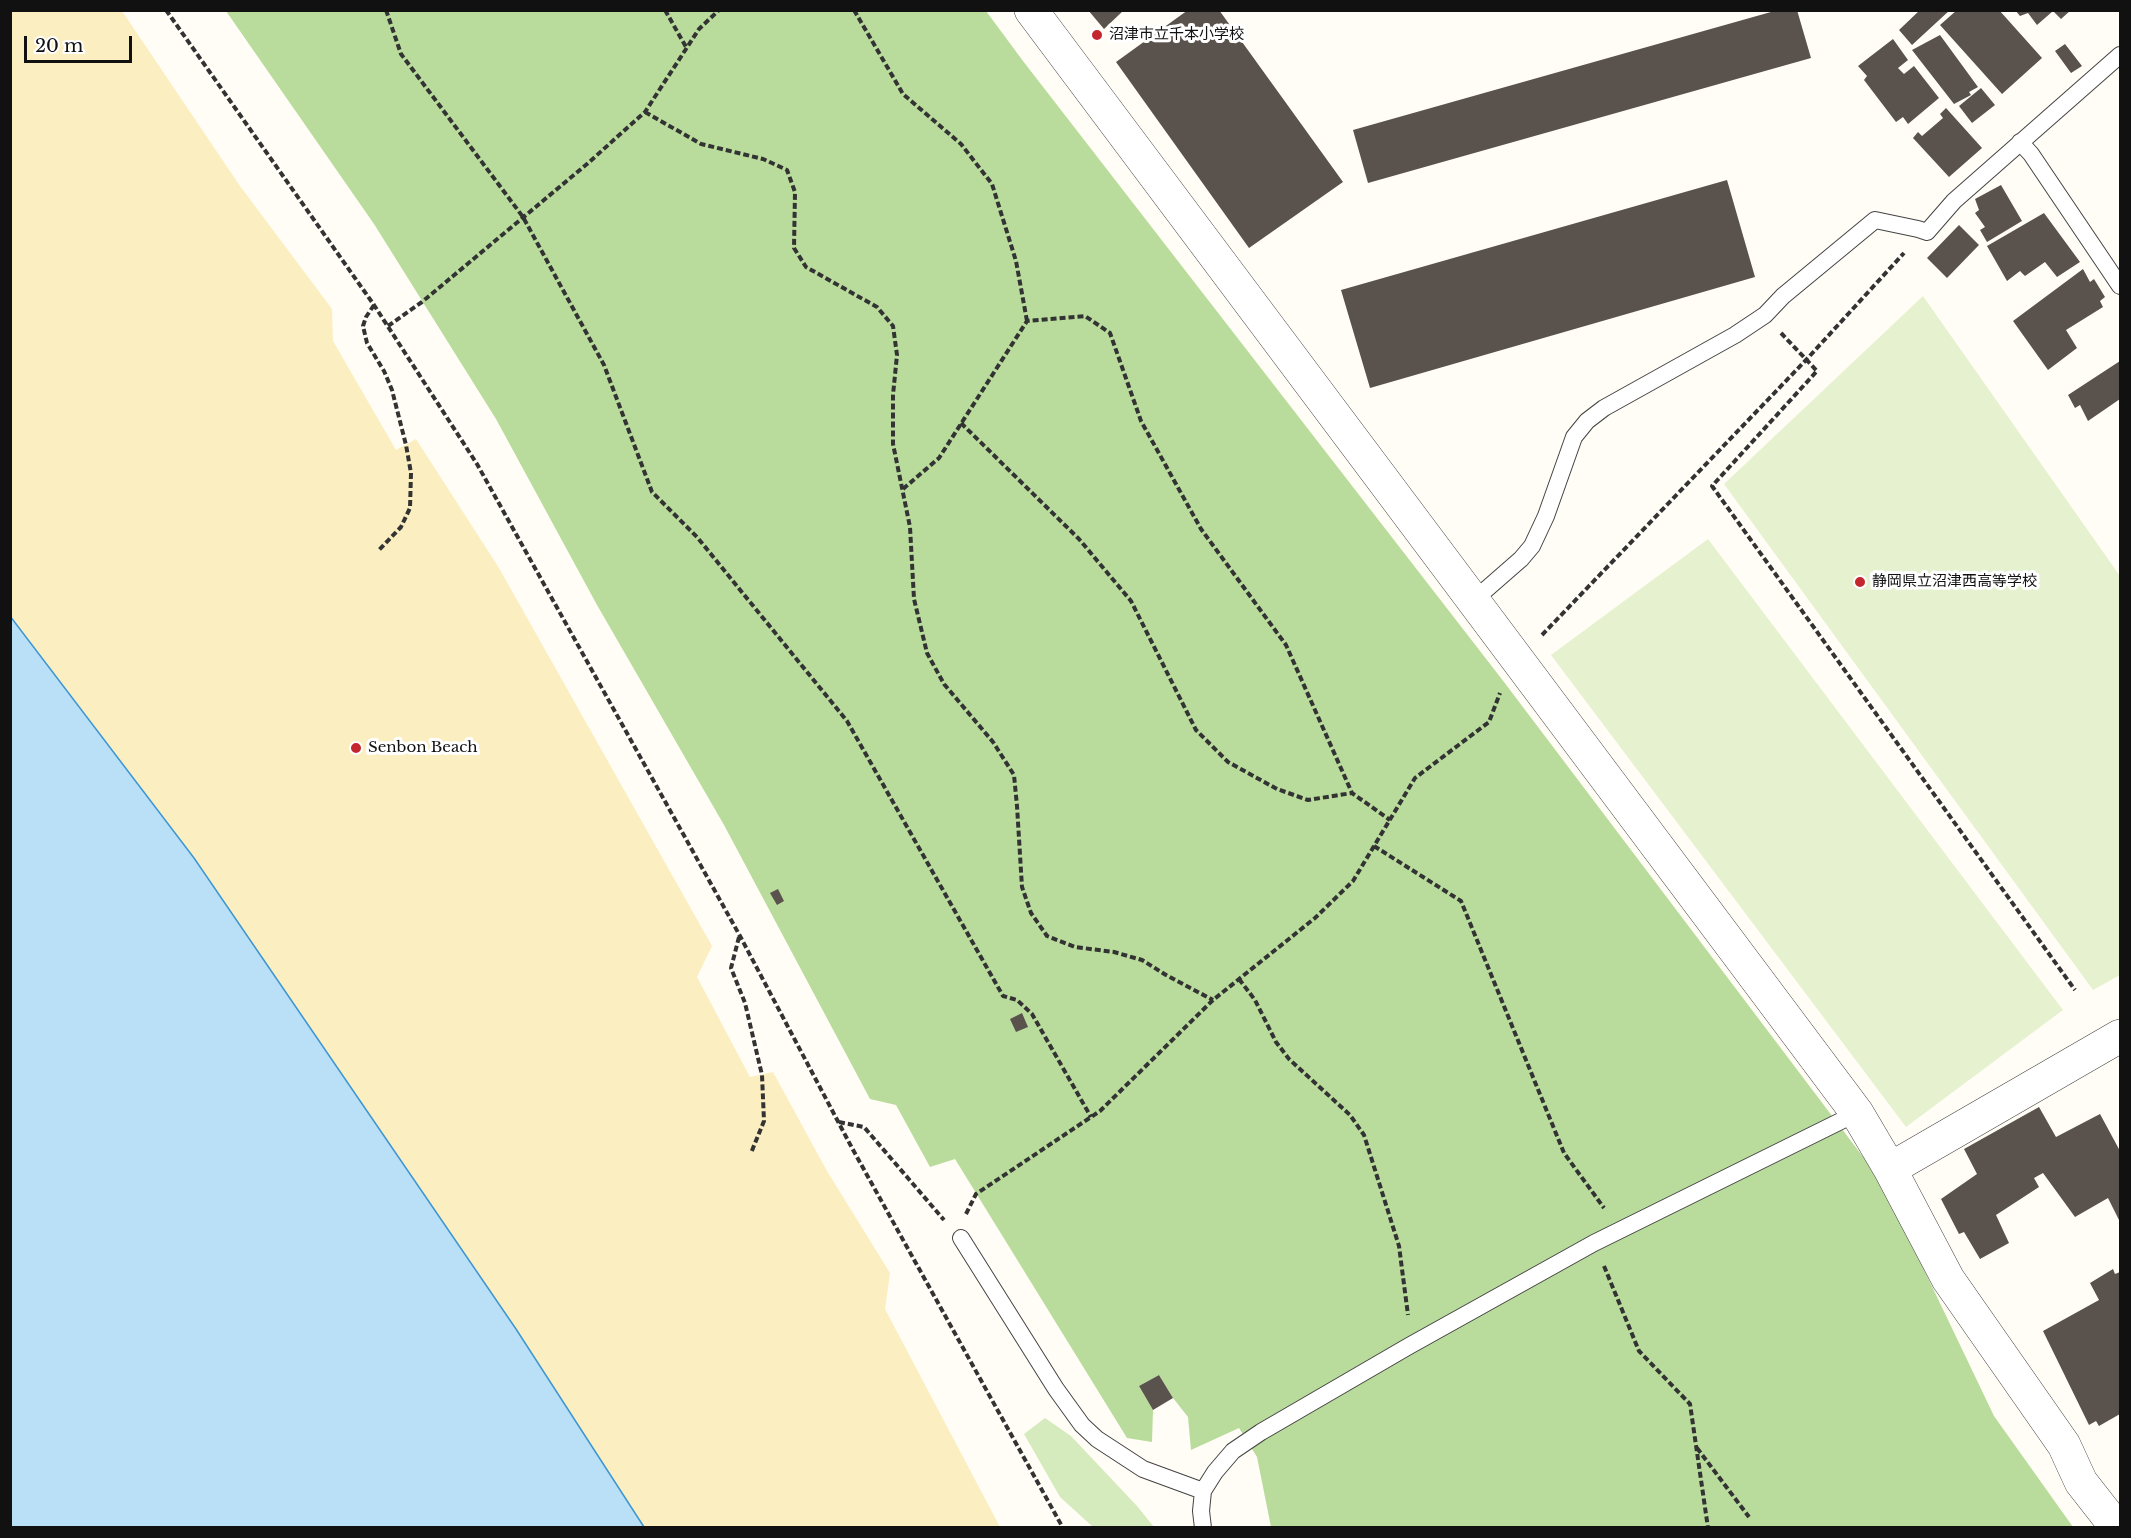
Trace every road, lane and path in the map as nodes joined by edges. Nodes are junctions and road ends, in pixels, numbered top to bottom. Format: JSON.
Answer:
{"nodes":[{"id":1,"x":166,"y":10,"type":"edge"},
{"id":2,"x":386,"y":10,"type":"edge"},
{"id":3,"x":665,"y":10,"type":"edge"},
{"id":4,"x":719,"y":10,"type":"edge"},
{"id":5,"x":854,"y":10,"type":"edge"},
{"id":6,"x":1031,"y":10,"type":"edge"},
{"id":7,"x":686,"y":47,"type":"junction"},
{"id":8,"x":2121,"y":55,"type":"edge"},
{"id":9,"x":645,"y":112,"type":"junction"},
{"id":10,"x":2020,"y":142,"type":"junction"},
{"id":11,"x":524,"y":217,"type":"junction"},
{"id":12,"x":1927,"y":232,"type":"junction"},
{"id":13,"x":2121,"y":286,"type":"edge"},
{"id":14,"x":374,"y":305,"type":"junction"},
{"id":15,"x":1765,"y":315,"type":"junction"},
{"id":16,"x":1027,"y":321,"type":"junction"},
{"id":17,"x":388,"y":326,"type":"junction"},
{"id":18,"x":1806,"y":360,"type":"junction"},
{"id":19,"x":961,"y":423,"type":"junction"},
{"id":20,"x":902,"y":490,"type":"junction"},
{"id":21,"x":378,"y":551,"type":"dead end"},
{"id":22,"x":1474,"y":600,"type":"junction"},
{"id":23,"x":1538,"y":640,"type":"dead end"},
{"id":24,"x":1500,"y":692,"type":"dead end"},
{"id":25,"x":1352,"y":793,"type":"junction"},
{"id":26,"x":1390,"y":820,"type":"junction"},
{"id":27,"x":1374,"y":846,"type":"junction"},
{"id":28,"x":740,"y":936,"type":"junction"},
{"id":29,"x":1239,"y":979,"type":"junction"},
{"id":30,"x":2075,"y":990,"type":"dead end"},
{"id":31,"x":1213,"y":1000,"type":"junction"},
{"id":32,"x":2121,"y":1036,"type":"edge"},
{"id":33,"x":1857,"y":1113,"type":"junction"},
{"id":34,"x":1091,"y":1117,"type":"junction"},
{"id":35,"x":838,"y":1122,"type":"junction"},
{"id":36,"x":751,"y":1153,"type":"dead end"},
{"id":37,"x":1890,"y":1169,"type":"junction"},
{"id":38,"x":1619,"y":1229,"type":"junction"},
{"id":39,"x":961,"y":1238,"type":"junction"},
{"id":40,"x":1594,"y":1243,"type":"junction"},
{"id":41,"x":1409,"y":1346,"type":"junction"},
{"id":42,"x":1696,"y":1448,"type":"junction"},
{"id":43,"x":1203,"y":1491,"type":"junction"},
{"id":44,"x":1749,"y":1517,"type":"dead end"},
{"id":45,"x":1064,"y":1527,"type":"edge"},
{"id":46,"x":1203,"y":1527,"type":"edge"},
{"id":47,"x":1708,"y":1527,"type":"edge"},
{"id":48,"x":2117,"y":1527,"type":"edge"}],
"edges":[{"from":1,"to":14,"type":"path"},
{"from":2,"to":11,"type":"path"},
{"from":3,"to":7,"type":"path"},
{"from":4,"to":7,"type":"path"},
{"from":5,"to":16,"type":"path"},
{"from":6,"to":22,"type":"street"},
{"from":7,"to":9,"type":"path"},
{"from":8,"to":10,"type":"lane"},
{"from":9,"to":11,"type":"path"},
{"from":9,"to":20,"type":"path"},
{"from":10,"to":12,"type":"lane"},
{"from":10,"to":13,"type":"lane"},
{"from":11,"to":17,"type":"path"},
{"from":11,"to":34,"type":"path"},
{"from":12,"to":15,"type":"lane"},
{"from":12,"to":18,"type":"path"},
{"from":14,"to":17,"type":"path"},
{"from":14,"to":21,"type":"path"},
{"from":15,"to":18,"type":"path"},
{"from":15,"to":22,"type":"lane"},
{"from":16,"to":19,"type":"path"},
{"from":16,"to":25,"type":"path"},
{"from":17,"to":28,"type":"path"},
{"from":18,"to":23,"type":"path"},
{"from":18,"to":30,"type":"path"},
{"from":19,"to":20,"type":"path"},
{"from":19,"to":25,"type":"path"},
{"from":20,"to":31,"type":"path"},
{"from":22,"to":33,"type":"street"},
{"from":24,"to":26,"type":"path"},
{"from":25,"to":26,"type":"path"},
{"from":26,"to":27,"type":"path"},
{"from":27,"to":29,"type":"path"},
{"from":27,"to":38,"type":"path"},
{"from":28,"to":35,"type":"path"},
{"from":28,"to":36,"type":"path"},
{"from":29,"to":31,"type":"path"},
{"from":29,"to":41,"type":"path"},
{"from":31,"to":34,"type":"path"},
{"from":32,"to":37,"type":"street"},
{"from":33,"to":37,"type":"street"},
{"from":33,"to":38,"type":"lane"},
{"from":34,"to":39,"type":"path"},
{"from":35,"to":39,"type":"path"},
{"from":35,"to":45,"type":"path"},
{"from":37,"to":48,"type":"street"},
{"from":38,"to":40,"type":"lane"},
{"from":39,"to":43,"type":"lane"},
{"from":40,"to":41,"type":"lane"},
{"from":40,"to":42,"type":"path"},
{"from":41,"to":43,"type":"lane"},
{"from":42,"to":44,"type":"path"},
{"from":42,"to":47,"type":"path"},
{"from":43,"to":46,"type":"lane"}]}
